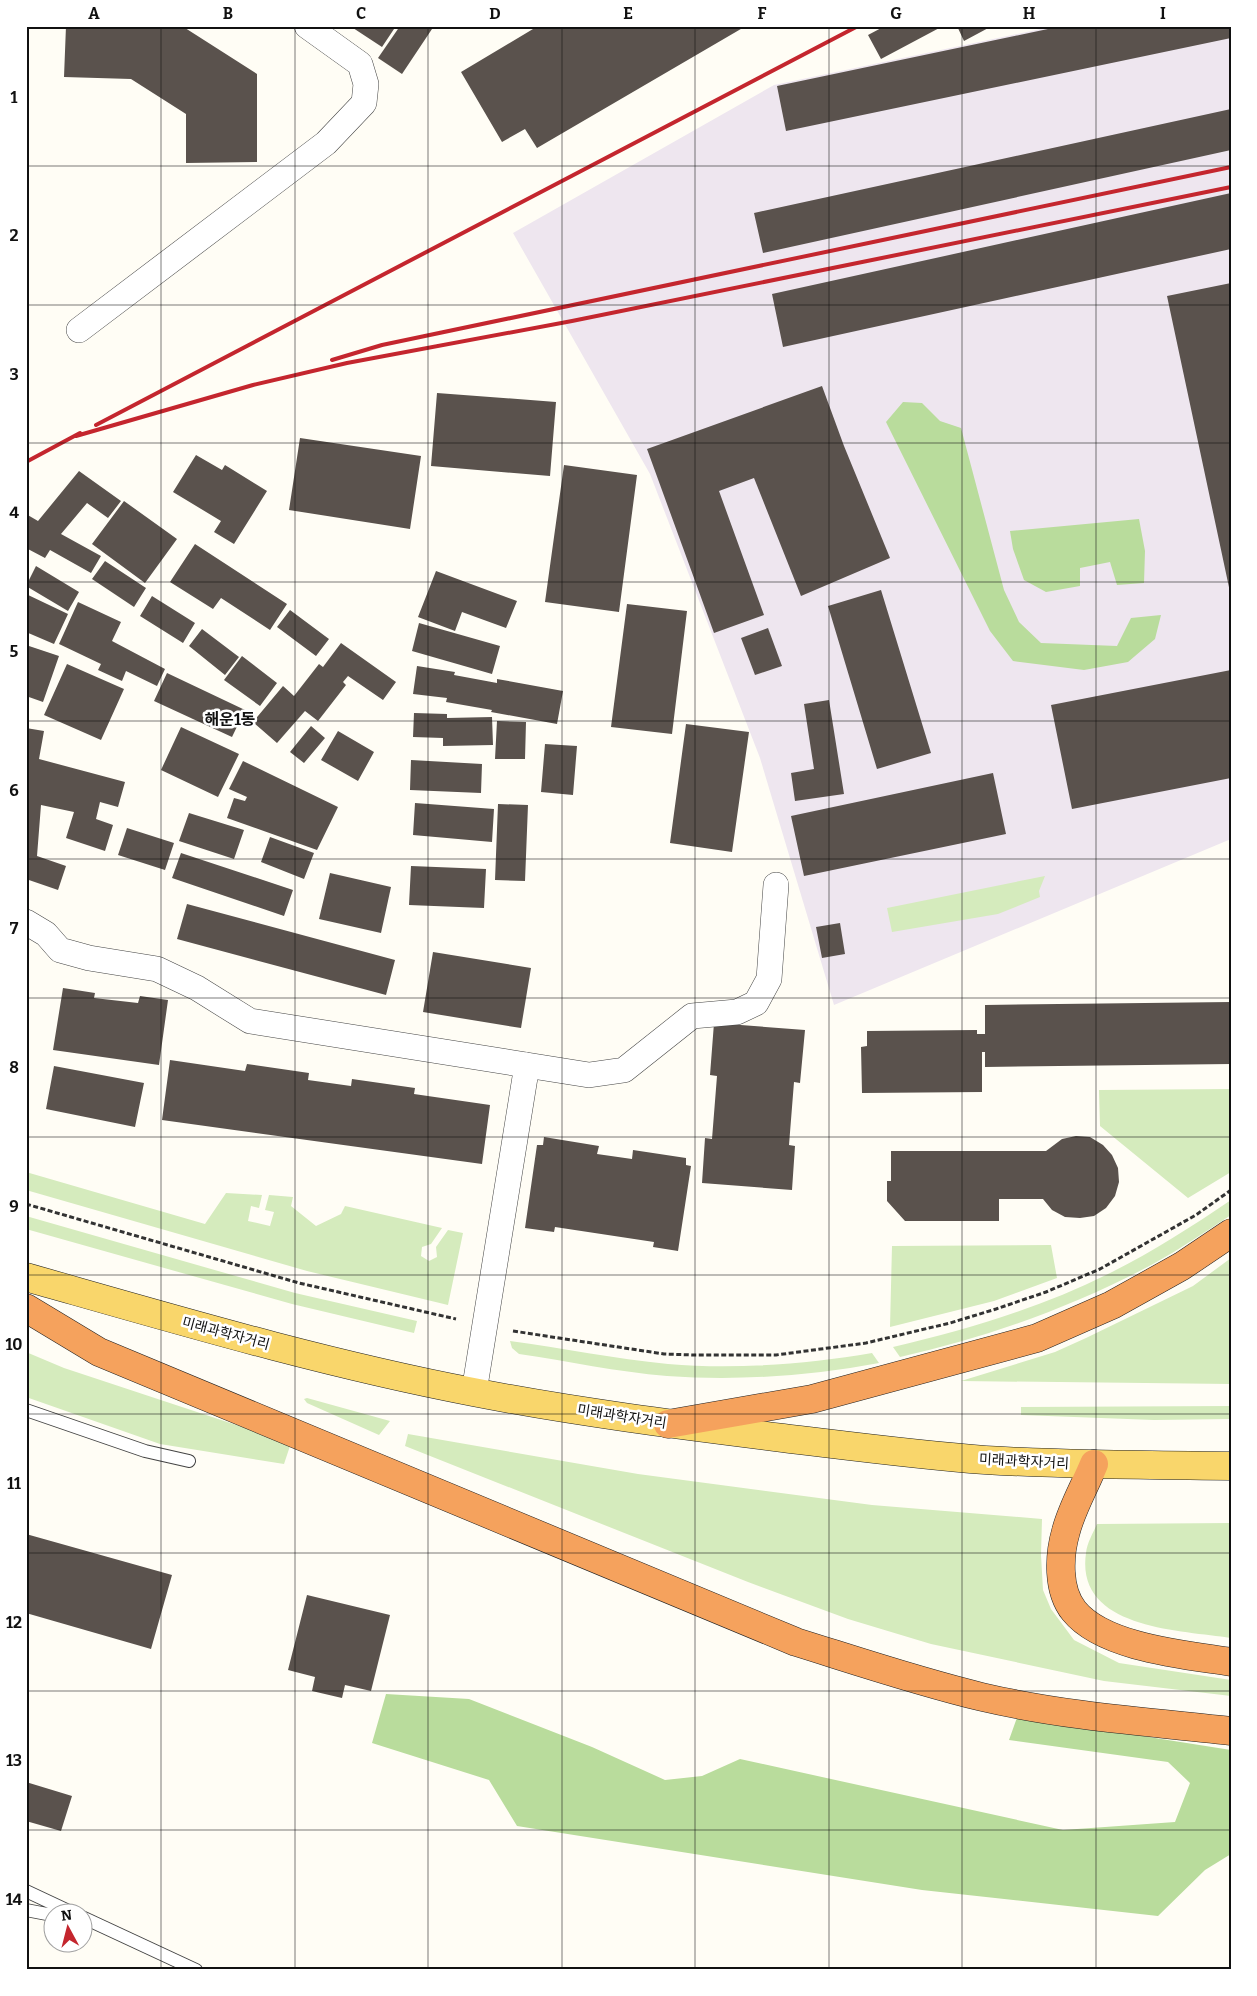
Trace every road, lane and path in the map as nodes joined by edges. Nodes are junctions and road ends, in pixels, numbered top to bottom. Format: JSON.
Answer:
{"nodes":[{"id":1,"x":307,"y":26,"type":"edge"},
{"id":2,"x":79,"y":330,"type":"dead end"},
{"id":3,"x":776,"y":885,"type":"dead end"},
{"id":4,"x":26,"y":922,"type":"edge"},
{"id":5,"x":527,"y":1064,"type":"junction"},
{"id":6,"x":1231,"y":1190,"type":"edge"},
{"id":7,"x":26,"y":1204,"type":"edge"},
{"id":8,"x":1231,"y":1233,"type":"edge"},
{"id":9,"x":26,"y":1277,"type":"edge"},
{"id":10,"x":26,"y":1308,"type":"edge"},
{"id":11,"x":484,"y":1325,"type":"junction"},
{"id":12,"x":474,"y":1392,"type":"junction"},
{"id":13,"x":26,"y":1410,"type":"edge"},
{"id":14,"x":668,"y":1424,"type":"junction"},
{"id":15,"x":189,"y":1461,"type":"dead end"},
{"id":16,"x":1094,"y":1464,"type":"junction"},
{"id":17,"x":1231,"y":1466,"type":"edge"},
{"id":18,"x":1231,"y":1662,"type":"edge"},
{"id":19,"x":1231,"y":1731,"type":"edge"},
{"id":20,"x":26,"y":1891,"type":"edge"},
{"id":21,"x":54,"y":1904,"type":"edge"},
{"id":22,"x":26,"y":1910,"type":"edge"},
{"id":23,"x":42,"y":1913,"type":"edge"},
{"id":24,"x":92,"y":1922,"type":"edge"},
{"id":25,"x":196,"y":1970,"type":"edge"}],
"edges":[{"from":1,"to":2,"type":"street"},
{"from":3,"to":5,"type":"street"},
{"from":4,"to":5,"type":"street"},
{"from":5,"to":11,"type":"street"},
{"from":6,"to":11,"type":"path"},
{"from":7,"to":11,"type":"path"},
{"from":8,"to":14,"type":"highway"},
{"from":9,"to":12,"type":"main road","name":"미래과학자거리"},
{"from":10,"to":19,"type":"highway"},
{"from":11,"to":12,"type":"street"},
{"from":12,"to":14,"type":"main road","name":"미래과학자거리"},
{"from":13,"to":15,"type":"lane"},
{"from":14,"to":16,"type":"main road","name":"미래과학자거리"},
{"from":16,"to":17,"type":"main road","name":"미래과학자거리"},
{"from":16,"to":18,"type":"highway"},
{"from":20,"to":21,"type":"lane"},
{"from":22,"to":23,"type":"lane"},
{"from":24,"to":25,"type":"lane"}]}
